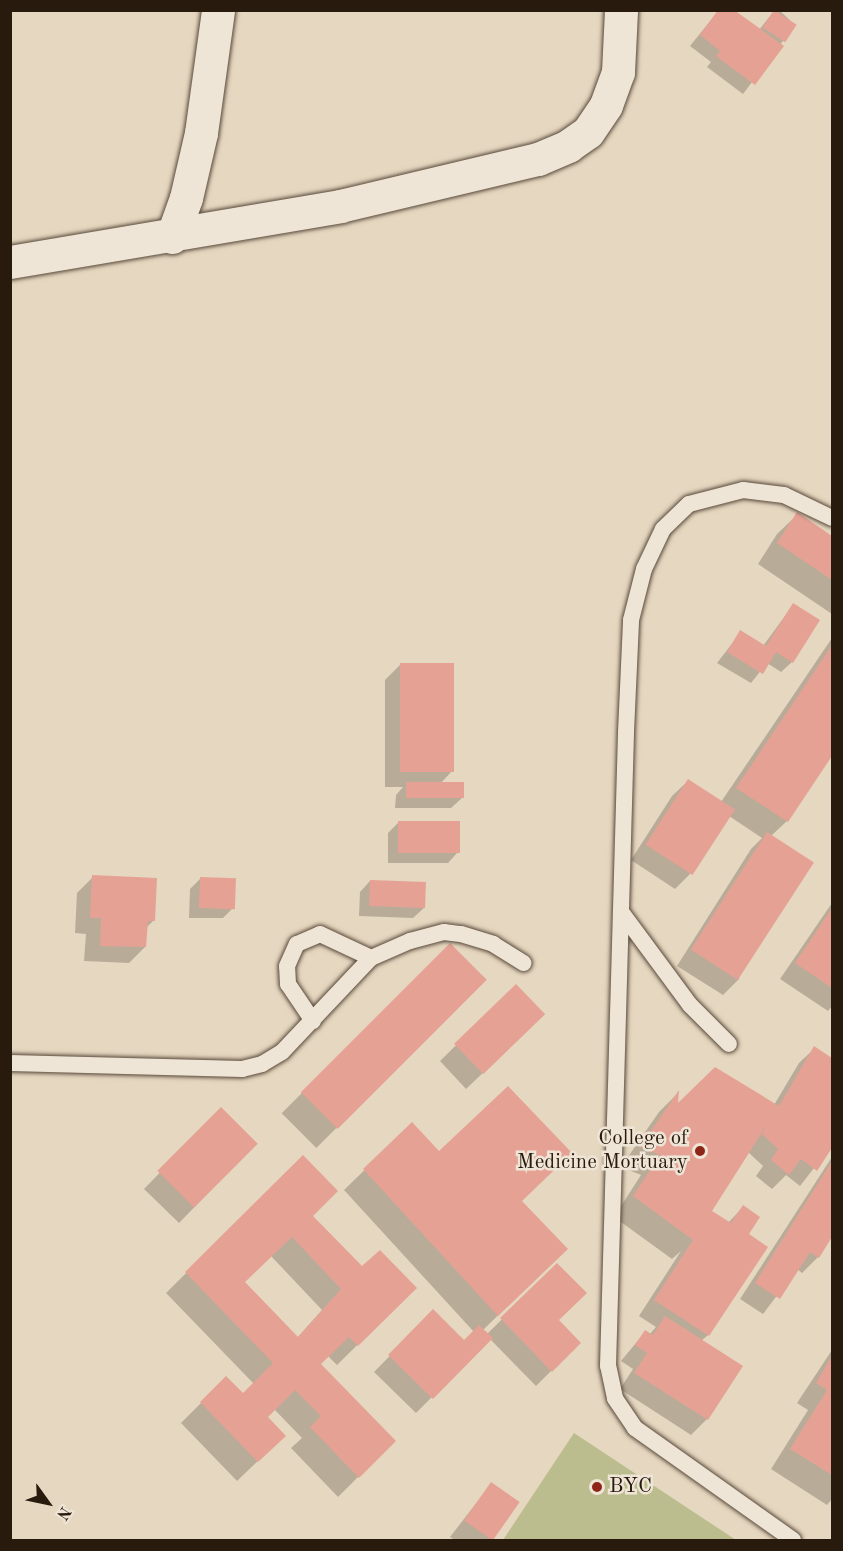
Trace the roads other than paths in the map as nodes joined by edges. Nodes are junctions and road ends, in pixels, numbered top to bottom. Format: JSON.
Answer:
{"nodes":[{"id":1,"x":218,"y":10,"type":"edge"},
{"id":2,"x":621,"y":10,"type":"edge"},
{"id":3,"x":172,"y":237,"type":"junction"},
{"id":4,"x":10,"y":262,"type":"edge"},
{"id":5,"x":832,"y":518,"type":"edge"},
{"id":6,"x":622,"y":913,"type":"junction"},
{"id":7,"x":371,"y":958,"type":"junction"},
{"id":8,"x":523,"y":963,"type":"dead end"},
{"id":9,"x":313,"y":1021,"type":"junction"},
{"id":10,"x":729,"y":1044,"type":"dead end"},
{"id":11,"x":10,"y":1063,"type":"edge"},
{"id":12,"x":794,"y":1540,"type":"edge"}],
"edges":[{"from":1,"to":3,"type":"street"},
{"from":2,"to":3,"type":"street"},
{"from":3,"to":4,"type":"street"},
{"from":5,"to":6,"type":"lane"},
{"from":6,"to":10,"type":"lane"},
{"from":6,"to":12,"type":"lane"},
{"from":7,"to":8,"type":"lane"},
{"from":7,"to":9,"type":"lane"},
{"from":7,"to":9,"type":"lane"},
{"from":9,"to":11,"type":"lane"}]}
